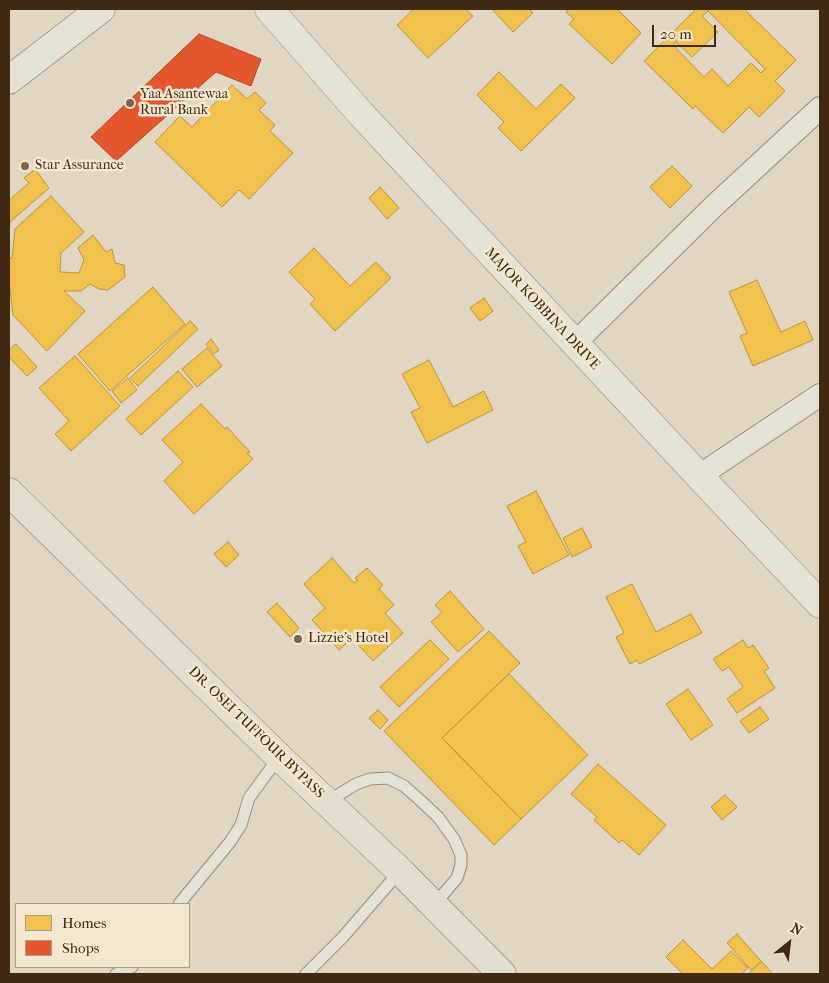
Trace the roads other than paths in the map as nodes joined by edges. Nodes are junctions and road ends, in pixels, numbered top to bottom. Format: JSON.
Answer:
{"nodes":[{"id":1,"x":102,"y":9,"type":"edge"},
{"id":2,"x":269,"y":9,"type":"edge"},
{"id":3,"x":9,"y":80,"type":"edge"},
{"id":4,"x":820,"y":108,"type":"edge"},
{"id":5,"x":574,"y":344,"type":"junction"},
{"id":6,"x":820,"y":395,"type":"edge"},
{"id":7,"x":699,"y":476,"type":"junction"},
{"id":8,"x":9,"y":492,"type":"edge"},
{"id":9,"x":820,"y":604,"type":"edge"},
{"id":10,"x":279,"y":757,"type":"junction"},
{"id":11,"x":327,"y":802,"type":"junction"},
{"id":12,"x":400,"y":871,"type":"junction"},
{"id":13,"x":181,"y":903,"type":"edge"},
{"id":14,"x":434,"y":905,"type":"junction"},
{"id":15,"x":130,"y":968,"type":"edge"},
{"id":16,"x":116,"y":974,"type":"edge"},
{"id":17,"x":306,"y":974,"type":"edge"},
{"id":18,"x":502,"y":974,"type":"edge"}],
"edges":[{"from":1,"to":3,"type":"street"},
{"from":2,"to":5,"type":"street","name":"MAJOR KOBBINA DRIVE"},
{"from":4,"to":5,"type":"street"},
{"from":5,"to":7,"type":"street","name":"MAJOR KOBBINA DRIVE"},
{"from":6,"to":7,"type":"street"},
{"from":7,"to":9,"type":"street","name":"MAJOR KOBBINA DRIVE"},
{"from":8,"to":10,"type":"highway","name":"DR. OSEI TUFFOUR BYPASS"},
{"from":10,"to":11,"type":"highway","name":"DR. OSEI TUFFOUR BYPASS"},
{"from":10,"to":13,"type":"lane"},
{"from":11,"to":12,"type":"highway","name":"DR. OSEI TUFFOUR BYPASS"},
{"from":11,"to":14,"type":"lane"},
{"from":12,"to":14,"type":"highway","name":"DR. OSEI TUFFOUR BYPASS"},
{"from":12,"to":17,"type":"lane"},
{"from":14,"to":18,"type":"highway","name":"DR. OSEI TUFFOUR BYPASS"},
{"from":15,"to":16,"type":"lane"}]}
